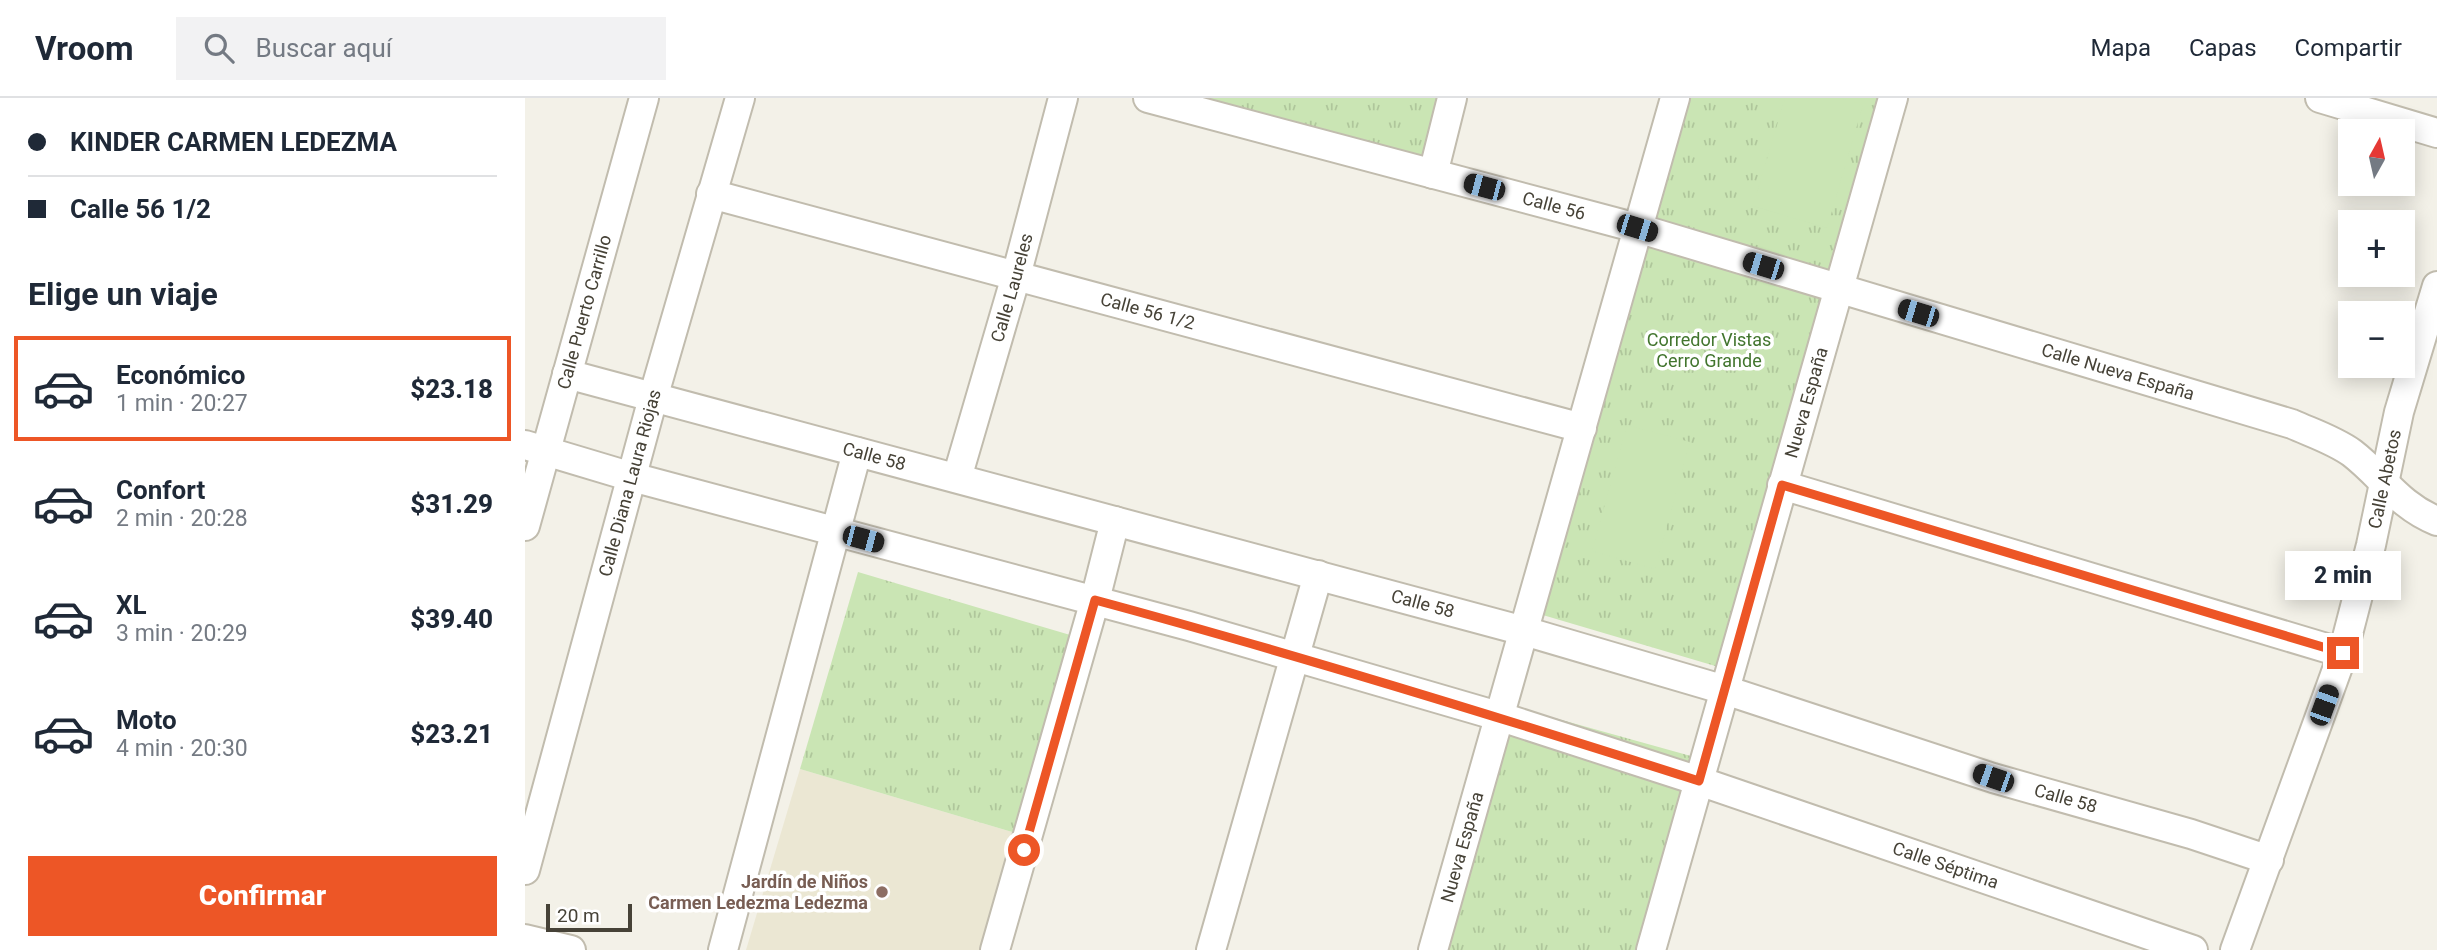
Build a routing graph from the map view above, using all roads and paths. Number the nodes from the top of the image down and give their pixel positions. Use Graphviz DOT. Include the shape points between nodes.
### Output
graph roads {
  1 [pos="644,98"];
  2 [pos="740,98"];
  3 [pos="1063,98"];
  4 [pos="1148,98"];
  5 [pos="1452,98"];
  6 [pos="1675,98"];
  7 [pos="1893,98"];
  8 [pos="2320,98"];
  9 [pos="2437,133"];
  10 [pos="1433,174"];
  11 [pos="711,194"];
  12 [pos="1637,228"];
  13 [pos="1016,276"];
  14 [pos="2437,286"];
  15 [pos="1838,289"];
  16 [pos="567,374"];
  17 [pos="653,398"];
  18 [pos="1582,428"];
  19 [pos="535,448"];
  20 [pos="857,452"];
  21 [pos="632,477"];
  22 [pos="957,478"];
  23 [pos="1782,485"];
  24 [pos="2384,485"];
  25 [pos="2437,521"];
  26 [pos="1115,522"];
  27 [pos="525,526"];
  28 [pos="838,532"];
  29 [pos="1318,575"];
  30 [pos="1095,600"];
  31 [pos="1524,631"];
  32 [pos="2343,653"];
  33 [pos="1297,656"];
  34 [pos="1725,690"];
  35 [pos="1498,716"];
  36 [pos="1699,781"];
  37 [pos="2269,860"];
  38 [pos="525,870"];
  39 [pos="525,939"];
  40 [pos="571,950"];
  41 [pos="723,950"];
  42 [pos="995,950"];
  43 [pos="1212,950"];
  44 [pos="1433,950"];
  45 [pos="1651,950"];
  46 [pos="2193,950"];
  47 [pos="2235,950"];
  1 -- 16 [label="street, Calle Puerto Carrillo"];
  2 -- 11 [label="street, Calle Diana Laura Riojas"];
  3 -- 13 [label="street, Calle Laureles"];
  4 -- 10 [label="street, Calle 56"];
  5 -- 10 [label="street"];
  6 -- 12 [label="street, Nueva España"];
  7 -- 15 [label="street, Nueva España"];
  8 -- 9 [label="street"];
  10 -- 12 [label="street, Calle 56"];
  11 -- 13 [label="street, Calle 56 1/2"];
  11 -- 17 [label="street, Calle Diana Laura Riojas"];
  12 -- 15 [label="street, Calle 56"];
  12 -- 18 [label="street, Nueva España"];
  13 -- 18 [label="street, Calle 56 1/2"];
  13 -- 22 [label="street, Calle Laureles"];
  14 -- 24 [label="street, Calle Abetos" via="2399,412"];
  15 -- 23 [label="street, Nueva España"];
  15 -- 24 [label="street, Calle Nueva España" via="2292,424 2351,453"];
  16 -- 17 [label="street, Calle 58"];
  16 -- 19 [label="street, Calle Puerto Carrillo"];
  17 -- 20 [label="street, Calle 58"];
  17 -- 21 [label="street, Calle Diana Laura Riojas"];
  18 -- 31 [label="street, Nueva España"];
  19 -- 21 [label="street"];
  19 -- 27 [label="street, Calle Puerto Carrillo"];
  20 -- 22 [label="street, Calle 58"];
  20 -- 28 [label="street"];
  21 -- 28 [label="street"];
  21 -- 38 [label="street, Calle Diana Laura Riojas"];
  22 -- 26 [label="street, Calle 58"];
  23 -- 32 [label="street"];
  23 -- 34 [label="street, Nueva España"];
  24 -- 25 [label="street, Calle Nueva España" via="2409,507"];
  24 -- 32 [label="street, Calle Abetos"];
  26 -- 29 [label="street, Calle 58"];
  26 -- 30 [label="street"];
  28 -- 30 [label="street"];
  28 -- 41 [label="street"];
  29 -- 31 [label="street, Calle 58"];
  29 -- 33 [label="street"];
  30 -- 33 [label="street"];
  30 -- 42 [label="street"];
  31 -- 34 [label="street, Calle 58"];
  31 -- 35 [label="street, Nueva España"];
  32 -- 37 [label="street, Calle Abetos"];
  33 -- 35 [label="street"];
  33 -- 43 [label="street"];
  34 -- 36 [label="street, Nueva España"];
  34 -- 37 [label="street, Calle 58" via="1993,778"];
  35 -- 36 [label="street"];
  35 -- 44 [label="street, Nueva España"];
  36 -- 45 [label="street, Nueva España"];
  36 -- 46 [label="street, Calle Séptima"];
  37 -- 47 [label="street, Calle Abetos"];
  39 -- 40 [label="street"];
}
